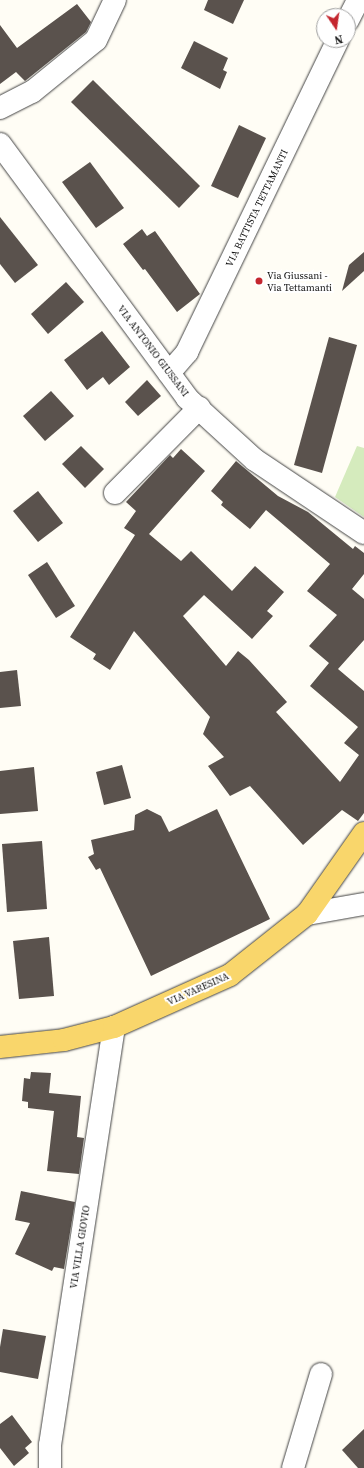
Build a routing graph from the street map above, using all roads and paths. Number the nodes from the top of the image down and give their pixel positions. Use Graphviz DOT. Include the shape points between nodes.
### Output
graph roads {
  1 [pos="116,0"];
  2 [pos="334,48"];
  3 [pos="0,108"];
  4 [pos="0,144"];
  5 [pos="169,373"];
  6 [pos="199,408"];
  7 [pos="115,493"];
  8 [pos="364,533"];
  9 [pos="364,834"];
  10 [pos="364,904"];
  11 [pos="307,914"];
  12 [pos="114,1027"];
  13 [pos="0,1047"];
  14 [pos="321,1374"];
  15 [pos="50,1468"];
  16 [pos="293,1468"];
  1 -- 3 [label="street" via="96,40 32,92"];
  2 -- 5 [label="street, VIA BATTISTA TETTAMANTI" via="187,352"];
  4 -- 5 [label="street, VIA ANTONIO GIUSSANI"];
  5 -- 6 [label="street, VIA ANTONIO GIUSSANI" via="187,398"];
  6 -- 7 [label="street"];
  6 -- 8 [label="street, VIA ANTONIO GIUSSANI" via="255,460"];
  9 -- 11 [label="main road, VIA VARESINA"];
  10 -- 11 [label="street"];
  11 -- 12 [label="main road, VIA VARESINA" via="230,975"];
  12 -- 13 [label="main road, VIA VARESINA" via="64,1040"];
  12 -- 15 [label="street, VIA VILLA GIOVIO" via="50,1445"];
  14 -- 16 [label="street"];
}
